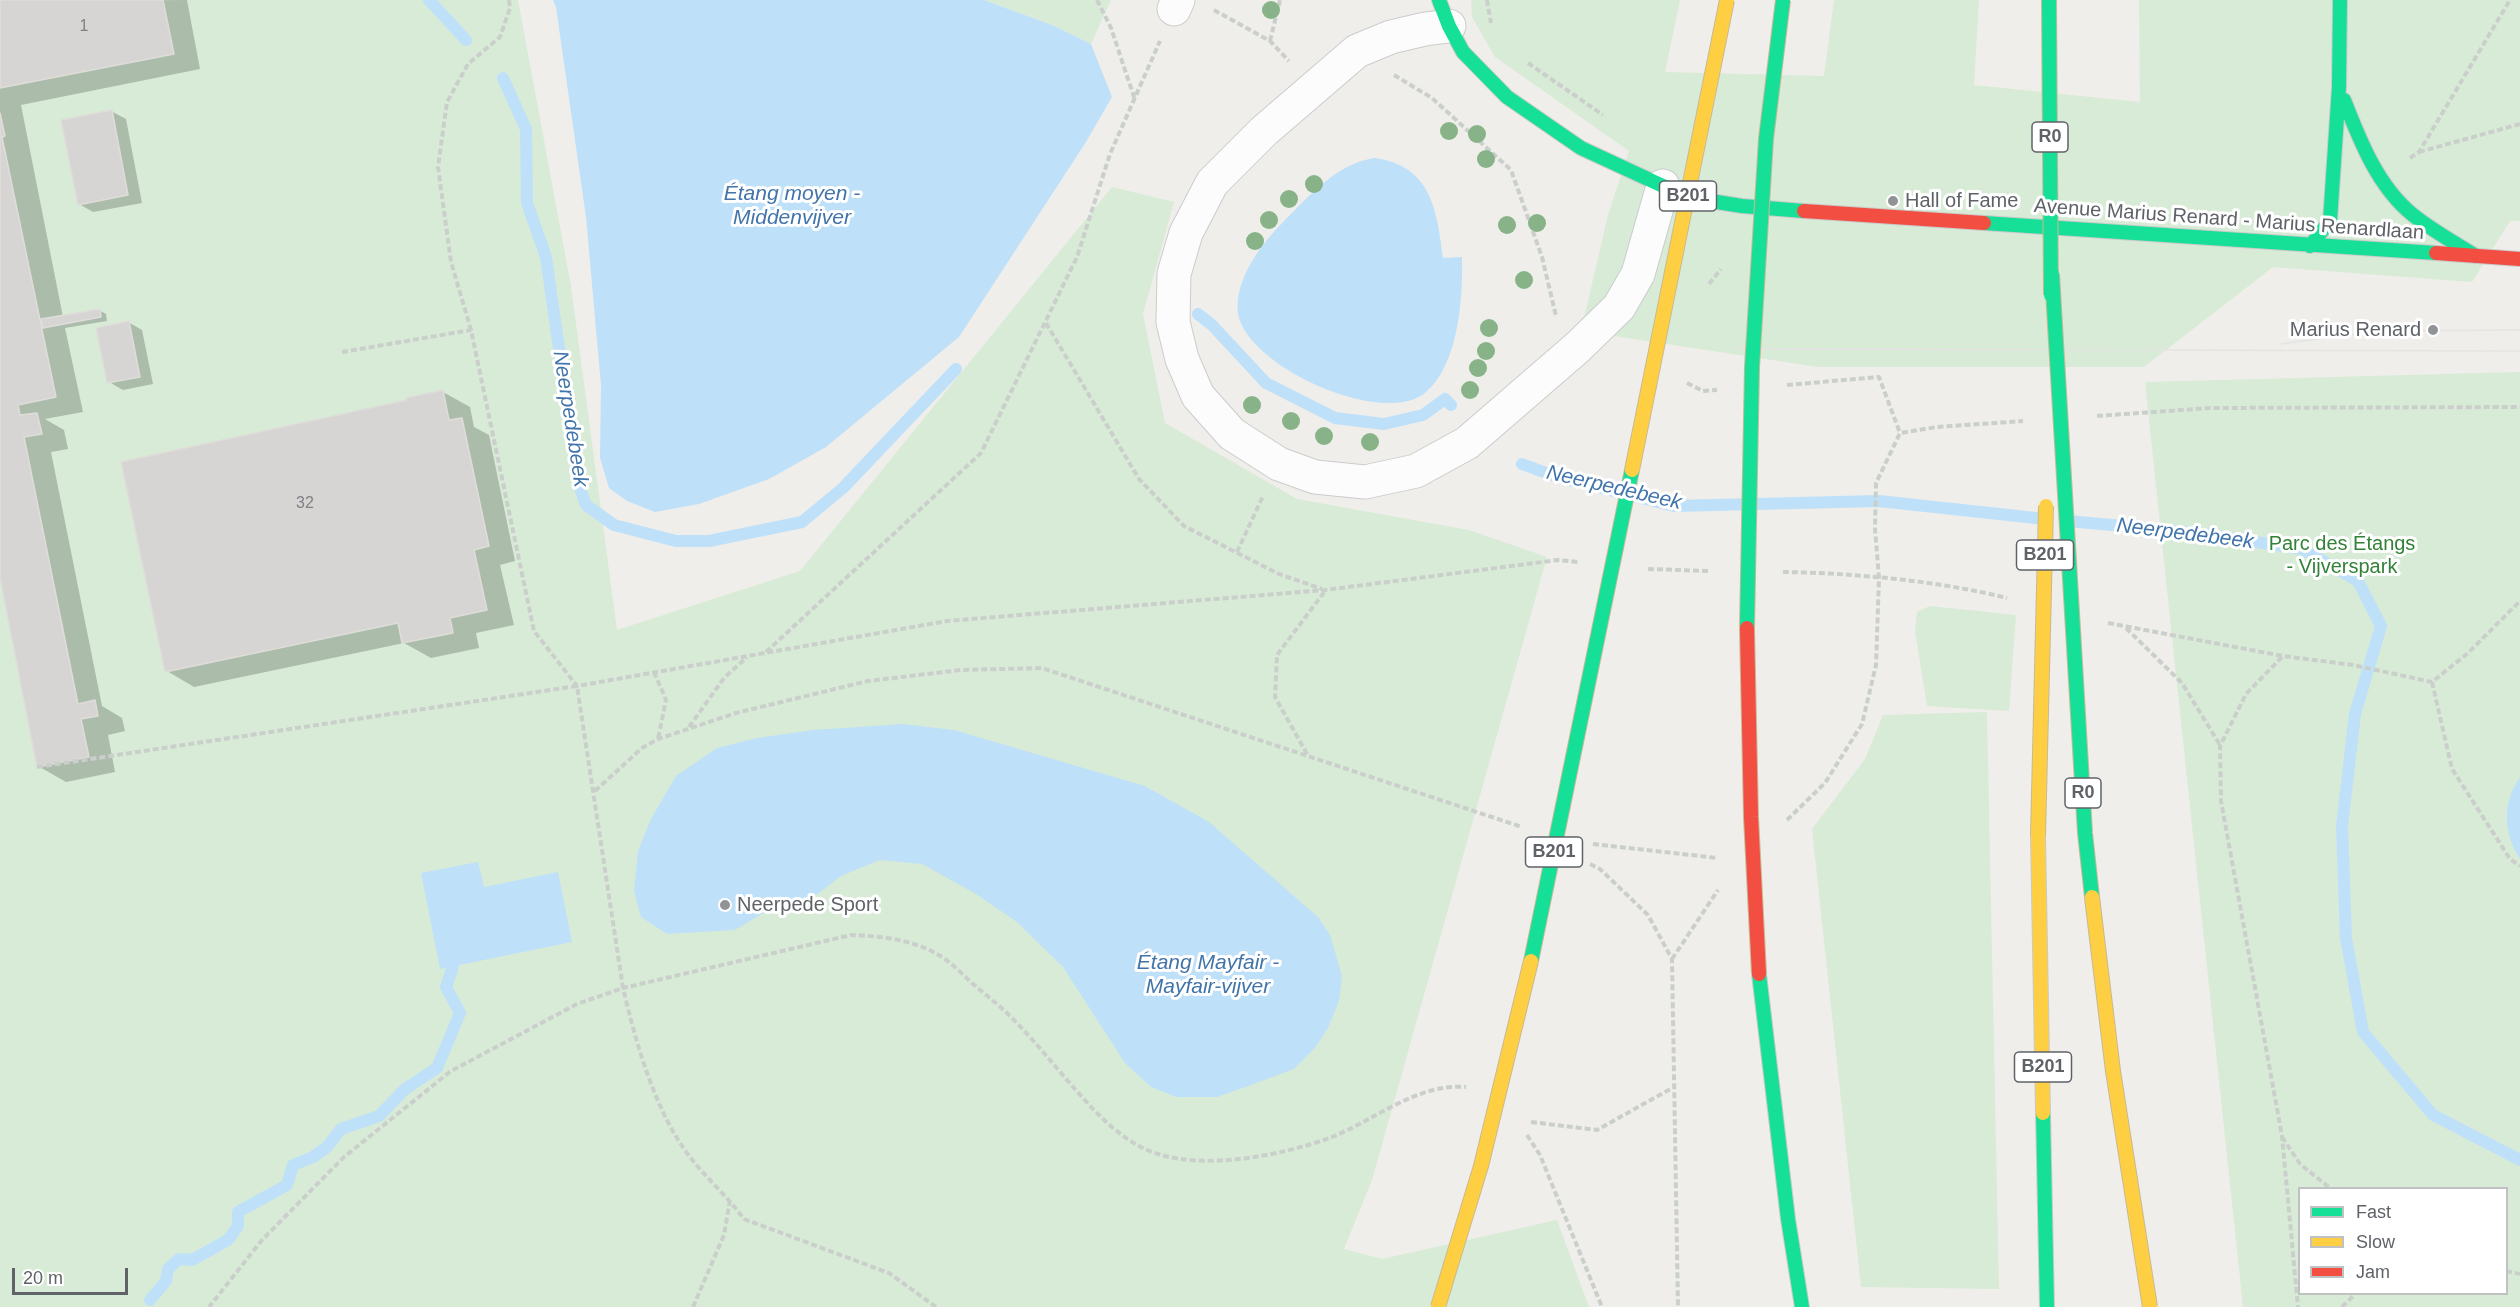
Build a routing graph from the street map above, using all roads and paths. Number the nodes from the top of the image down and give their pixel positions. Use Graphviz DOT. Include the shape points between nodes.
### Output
graph roads {
  1 [pos="509,0"];
  2 [pos="1097,0"];
  3 [pos="1280,0"];
  4 [pos="1487,0"];
  5 [pos="1727,0"];
  6 [pos="1783,0"];
  7 [pos="2049,0"];
  8 [pos="2340,0"];
  9 [pos="2510,0"];
  10 [pos="1185,5"];
  11 [pos="1444,13"];
  12 [pos="1491,25"];
  13 [pos="1270,41"];
  14 [pos="1357,51"];
  15 [pos="1528,62"];
  16 [pos="1315,87"];
  17 [pos="2339,87"];
  18 [pos="1135,101"];
  19 [pos="1612,121"];
  20 [pos="2520,124"];
  21 [pos="2419,152"];
  22 [pos="2382,178"];
  23 [pos="1663,186"];
  24 [pos="2310,246"];
  25 [pos="2476,256"];
  26 [pos="2520,259"];
  27 [pos="2052,274"];
  28 [pos="1046,323"];
  29 [pos="471,330"];
  30 [pos="1578,347"];
  31 [pos="342,352"];
  32 [pos="2520,407"];
  33 [pos="2096,416"];
  34 [pos="2027,420"];
  35 [pos="2048,442"];
  36 [pos="1279,464"];
  37 [pos="2047,489"];
  38 [pos="1237,552"];
  39 [pos="1580,562"];
  40 [pos="1647,569"];
  41 [pos="1717,571"];
  42 [pos="1777,572"];
  43 [pos="1879,579"];
  44 [pos="1325,590"];
  45 [pos="2012,599"];
  46 [pos="2520,601"];
  47 [pos="2103,622"];
  48 [pos="2126,628"];
  49 [pos="766,652"];
  50 [pos="749,655"];
  51 [pos="2283,656"];
  52 [pos="654,672"];
  53 [pos="2432,682"];
  54 [pos="577,686"];
  55 [pos="689,728"];
  56 [pos="658,739"];
  57 [pos="2220,746"];
  58 [pos="1308,754"];
  59 [pos="37,767"];
  60 [pos="595,791"];
  61 [pos="1780,828"];
  62 [pos="1524,830"];
  63 [pos="1587,842"];
  64 [pos="1723,856"];
  65 [pos="1590,864"];
  66 [pos="2520,866"];
  67 [pos="623,988"];
  68 [pos="1674,1087"];
  69 [pos="1472,1088"];
  70 [pos="1529,1122"];
  71 [pos="1523,1129"];
  72 [pos="2282,1136"];
  73 [pos="2329,1187"];
  74 [pos="730,1200"];
  75 [pos="2353,1295"];
  76 [pos="209,1307"];
  77 [pos="693,1307"];
  78 [pos="936,1307"];
  79 [pos="1438,1307"];
  80 [pos="1602,1307"];
  81 [pos="1678,1307"];
  82 [pos="1802,1307"];
  83 [pos="2047,1307"];
  84 [pos="2150,1307"];
  85 [pos="2298,1307"];
  86 [pos="2342,1307"];
  1 -- 29 [label="path" via="500,37 468,64 447,102 438,167 451,262"];
  2 -- 18 [label="path" via="1111,28"];
  3 -- 13 [label="path"];
  4 -- 12 [label="path"];
  5 -- 79 [label="main road, B201, bridge" via="1516,1032 1465,1228"];
  6 -- 82 [label="main road, bridge" via="1765,151 1752,368 1746,598 1759,974"];
  7 -- 27 [label="main road, R0, bridge"];
  8 -- 17 [label="main road"];
  9 -- 21 [label="path"];
  10 -- 13 [label="path"];
  10 -- 18 [label="path"];
  11 -- 14 [label="street" via="1425,29"];
  11 -- 23 [label="main road, Avenue Marius Renard - Marius Renardlaan" via="1463,52 1507,97 1581,148"];
  13 -- 16 [label="path"];
  14 -- 16 [label="street"];
  14 -- 30 [label="path" via="1432,98 1511,170 1542,257 1555,314"];
  15 -- 19 [label="path"];
  16 -- 36 [label="street" via="1212,183 1186,233 1174,274 1173,322 1182,359 1198,396 1232,434"];
  17 -- 22 [label="main road" via="2359,141"];
  17 -- 24 [label="main road" via="2330,221"];
  18 -- 28 [label="path" via="1110,154 1077,257"];
  20 -- 21 [label="path"];
  21 -- 22 [label="path"];
  22 -- 25 [label="main road" via="2406,209"];
  23 -- 24 [label="main road, Avenue Marius Renard - Marius Renardlaan" via="1698,199 1742,207"];
  23 -- 30 [label="street" via="1638,274 1619,307"];
  24 -- 25 [label="main road, Avenue Marius Renard - Marius Renardlaan"];
  25 -- 26 [label="main road, Avenue Marius Renard - Marius Renardlaan"];
  27 -- 35 [label="main road, bridge"];
  27 -- 84 [label="main road, R0, bridge" via="2085,833 2114,1071"];
  28 -- 38 [label="path" via="1139,479 1184,526"];
  28 -- 49 [label="path" via="981,453"];
  29 -- 31 [label="path"];
  29 -- 54 [label="path" via="534,631"];
  30 -- 36 [label="street" via="1467,444 1416,471 1365,482 1315,477"];
  32 -- 33 [label="path" via="2210,408"];
  34 -- 43 [label="path" via="1900,433 1876,483"];
  36 -- 38 [label="path"];
  37 -- 83 [label="main road, B201, bridge" via="2038,836"];
  38 -- 44 [label="path" via="1279,574"];
  39 -- 44 [label="path" via="1558,560"];
  40 -- 41 [label="path"];
  42 -- 43 [label="path"];
  43 -- 45 [label="path"];
  43 -- 61 [label="path" via="1876,665 1862,724 1825,783"];
  44 -- 49 [label="path" via="947,621"];
  44 -- 58 [label="path" via="1277,655 1275,697"];
  46 -- 53 [label="path" via="2467,654"];
  47 -- 48 [label="path"];
  48 -- 51 [label="path"];
  48 -- 57 [label="path" via="2182,683"];
  49 -- 50 [label="path"];
  50 -- 52 [label="path"];
  50 -- 55 [label="path" via="724,678"];
  51 -- 53 [label="path" via="2353,665"];
  51 -- 57 [label="path" via="2246,694"];
  52 -- 54 [label="path"];
  52 -- 56 [label="path" via="666,700"];
  53 -- 66 [label="path" via="2452,769 2510,859"];
  54 -- 59 [label="path"];
  54 -- 60 [label="path"];
  55 -- 56 [label="path"];
  55 -- 58 [label="path" via="868,681 961,670 1042,668"];
  56 -- 60 [label="path" via="642,748"];
  57 -- 72 [label="path" via="2222,801"];
  58 -- 62 [label="path"];
  60 -- 67 [label="path"];
  63 -- 64 [label="path" via="1713,859"];
  65 -- 68 [label="path" via="1648,915 1672,959"];
  67 -- 69 [label="path" via="851,935 880,936 915,945 942,957 1011,1017 1102,1119 1131,1142 1183,1161 1211,1162 1294,1148 1332,1137 1420,1094 1451,1086"];
  67 -- 74 [label="path" via="659,1103 688,1155"];
  67 -- 76 [label="path" via="577,1004 451,1071 344,1157 262,1240"];
  68 -- 70 [label="path" via="1597,1130"];
  68 -- 81 [label="path"];
  71 -- 80 [label="path" via="1540,1155"];
  72 -- 73 [label="path" via="2300,1164"];
  72 -- 85 [label="path"];
  74 -- 77 [label="path" via="724,1235"];
  74 -- 78 [label="path" via="744,1219 889,1273"];
  75 -- 86 [label="path"];
}
